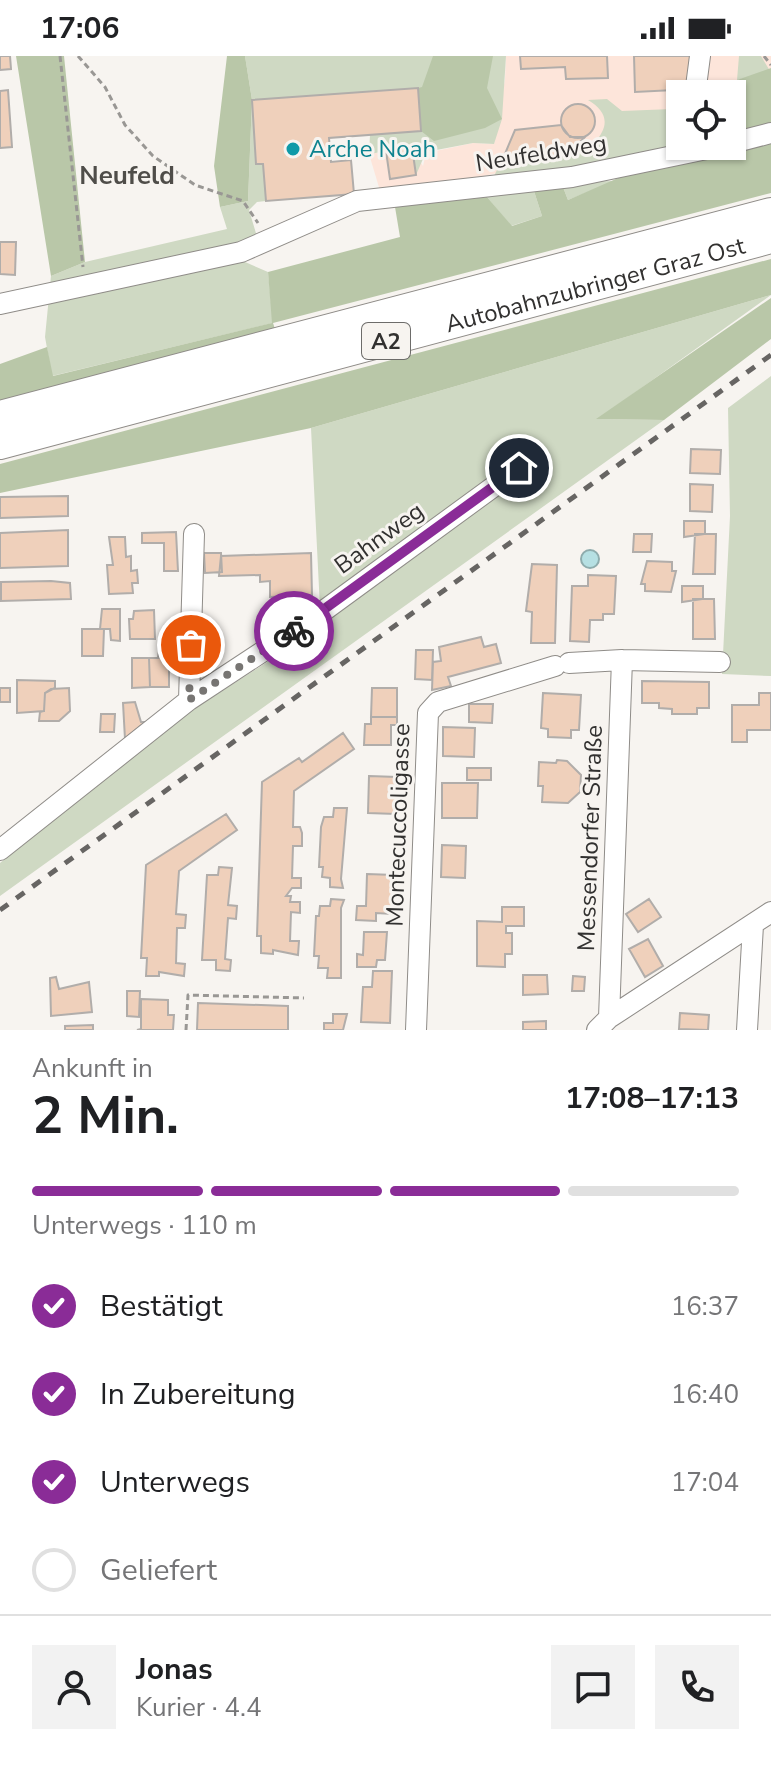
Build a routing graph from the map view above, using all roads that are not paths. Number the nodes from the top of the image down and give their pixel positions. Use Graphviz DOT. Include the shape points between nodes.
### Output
graph roads {
  1 [pos="700,56"];
  2 [pos="697,80"];
  3 [pos="771,133"];
  4 [pos="746,139"];
  5 [pos="666,155"];
  6 [pos="771,213"];
  7 [pos="771,238"];
  8 [pos="0,304"];
  9 [pos="0,416"];
  10 [pos="0,444"];
  11 [pos="519,468"];
  12 [pos="194,534"];
  13 [pos="622,660"];
  14 [pos="720,662"];
  15 [pos="189,700"];
  16 [pos="0,850"];
  17 [pos="771,912"];
  18 [pos="753,925"];
  19 [pos="603,1024"];
  20 [pos="416,1030"];
  21 [pos="747,1030"];
  1 -- 2 [label="street"];
  3 -- 4 [label="street"];
  5 -- 8 [label="street, Neufeldweg" via="572,177 488,182 357,201 241,252"];
  6 -- 9 [label="highway, Autobahnzubringer Graz Ost / A2"];
  7 -- 10 [label="highway, Autobahnzubringer Graz Ost / A2"];
  11 -- 15 [label="street, Bahnweg" via="318,615"];
  12 -- 15 [label="street"];
  13 -- 14 [label="street, Montecuccoligasse"];
  13 -- 19 [label="street, Messendorfer Straße"];
  13 -- 20 [label="street, Montecuccoligasse" via="562,665 438,702 428,713"];
  15 -- 16 [label="street, Bahnweg"];
  17 -- 18 [label="street, Messendorfer Straße"];
  18 -- 19 [label="street, Messendorfer Straße"];
  18 -- 21 [label="street"];
}
